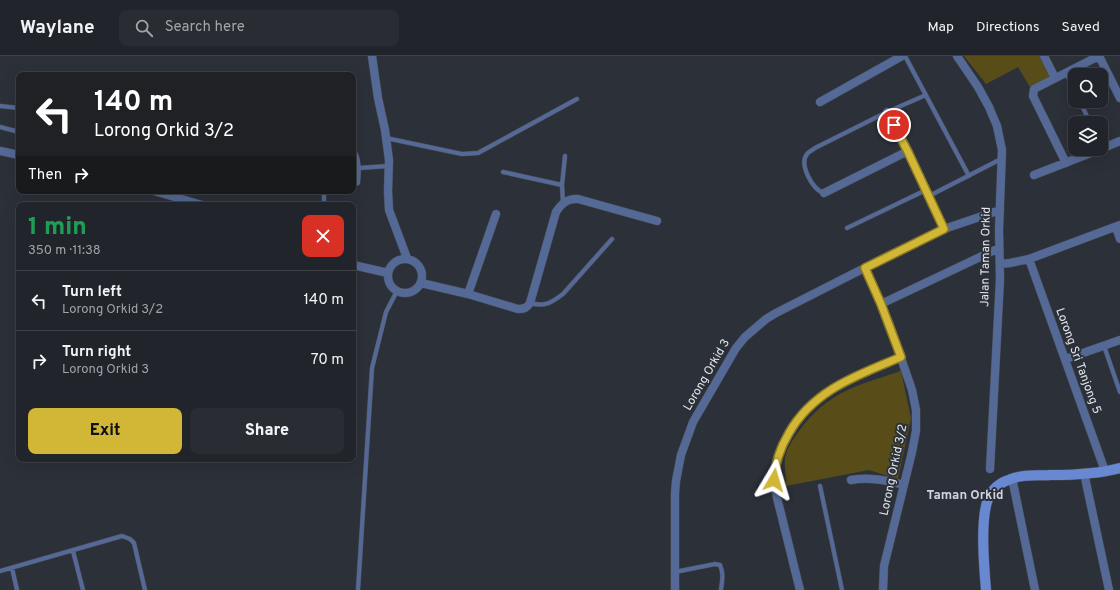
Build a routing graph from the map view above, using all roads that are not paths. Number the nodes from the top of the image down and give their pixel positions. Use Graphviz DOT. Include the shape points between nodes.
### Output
graph roads {
  1 [pos="372,56"];
  2 [pos="903,56"];
  3 [pos="957,56"];
  4 [pos="1044,56"];
  5 [pos="1099,56"];
  6 [pos="1066,73"];
  7 [pos="1068,77"];
  8 [pos="1055,78"];
  9 [pos="926,95"];
  10 [pos="1120,98"];
  11 [pos="577,99"];
  12 [pos="820,102"];
  13 [pos="0,106"];
  14 [pos="16,108"];
  15 [pos="887,112"];
  16 [pos="0,127"];
  17 [pos="16,131"];
  18 [pos="386,138"];
  19 [pos="1120,141"];
  20 [pos="1108,145"];
  21 [pos="0,151"];
  22 [pos="908,152"];
  23 [pos="16,154"];
  24 [pos="356,156"];
  25 [pos="565,156"];
  26 [pos="1082,156"];
  27 [pos="1002,159"];
  28 [pos="1066,163"];
  29 [pos="388,166"];
  30 [pos="359,168"];
  31 [pos="503,172"];
  32 [pos="1034,175"];
  33 [pos="969,176"];
  34 [pos="356,184"];
  35 [pos="562,185"];
  36 [pos="824,193"];
  37 [pos="927,193"];
  38 [pos="164,194"];
  39 [pos="192,202"];
  40 [pos="563,203"];
  41 [pos="1000,210"];
  42 [pos="496,214"];
  43 [pos="657,221"];
  44 [pos="1118,226"];
  45 [pos="847,228"];
  46 [pos="944,229"];
  47 [pos="612,239"];
  48 [pos="1120,239"];
  49 [pos="999,248"];
  50 [pos="407,258"];
  51 [pos="1029,259"];
  52 [pos="1000,264"];
  53 [pos="356,266"];
  54 [pos="865,268"];
  55 [pos="388,273"];
  56 [pos="421,283"];
  57 [pos="397,291"];
  58 [pos="468,294"];
  59 [pos="530,303"];
  60 [pos="881,304"];
  61 [pos="1120,340"];
  62 [pos="1104,345"];
  63 [pos="901,357"];
  64 [pos="1066,359"];
  65 [pos="1120,392"];
  66 [pos="1120,468"];
  67 [pos="990,469"];
  68 [pos="1105,471"];
  69 [pos="1084,473"];
  70 [pos="1012,478"];
  71 [pos="851,480"];
  72 [pos="904,485"];
  73 [pos="820,486"];
  74 [pos="73,551"];
  75 [pos="12,568"];
  76 [pos="0,571"];
  77 [pos="675,572"];
  78 [pos="17,590"];
  79 [pos="83,590"];
  80 [pos="145,590"];
  81 [pos="358,590"];
  82 [pos="676,590"];
  83 [pos="721,590"];
  84 [pos="800,590"];
  85 [pos="842,590"];
  86 [pos="883,590"];
  87 [pos="986,590"];
  88 [pos="1035,590"];
  89 [pos="1109,590"];
  1 -- 18 [label="street"];
  2 -- 9 [label="lane"];
  2 -- 12 [label="street"];
  3 -- 27 [label="street, Jalan Taman Orkid" via="978,87 993,116 1001,143"];
  4 -- 8 [label="street"];
  5 -- 6 [label="street"];
  5 -- 10 [label="street"];
  6 -- 7 [label="lane"];
  6 -- 8 [label="street"];
  8 -- 28 [label="street" via="1034,89 1033,96"];
  9 -- 15 [label="lane"];
  9 -- 33 [label="lane"];
  11 -- 18 [label="lane" via="478,153 462,154"];
  13 -- 14 [label="lane"];
  15 -- 22 [label="street"];
  15 -- 36 [label="lane" via="807,154 804,161 810,179 816,189"];
  16 -- 17 [label="lane"];
  18 -- 29 [label="street"];
  19 -- 20 [label="street"];
  21 -- 23 [label="street"];
  22 -- 36 [label="street"];
  22 -- 37 [label="street"];
  24 -- 30 [label="lane"];
  25 -- 35 [label="lane"];
  26 -- 28 [label="street"];
  27 -- 33 [label="lane"];
  27 -- 41 [label="street, Jalan Taman Orkid"];
  28 -- 32 [label="street"];
  29 -- 30 [label="lane"];
  29 -- 50 [label="street" via="389,210"];
  30 -- 34 [label="lane"];
  31 -- 35 [label="lane"];
  33 -- 37 [label="lane"];
  35 -- 40 [label="lane"];
  37 -- 45 [label="lane"];
  37 -- 46 [label="street"];
  38 -- 39 [label="street"];
  40 -- 43 [label="street" via="578,199"];
  40 -- 59 [label="street" via="556,212"];
  41 -- 46 [label="street, Lorong Orkid 3"];
  41 -- 49 [label="street, Jalan Taman Orkid"];
  42 -- 58 [label="street"];
  44 -- 48 [label="street"];
  44 -- 51 [label="street"];
  46 -- 54 [label="street, Lorong Orkid 3"];
  47 -- 59 [label="lane" via="563,294 554,301 540,305"];
  49 -- 52 [label="street, Jalan Taman Orkid"];
  49 -- 60 [label="street"];
  50 -- 55 [label="street" via="394,262"];
  50 -- 56 [label="street" via="420,267"];
  51 -- 52 [label="street"];
  51 -- 64 [label="street, Lorong Sri Tanjong 5"];
  52 -- 67 [label="street, Jalan Taman Orkid"];
  53 -- 55 [label="street"];
  54 -- 60 [label="street, Lorong Orkid 3/2"];
  54 -- 77 [label="street, Lorong Orkid 3" via="766,319 736,348 693,422 681,455 675,493"];
  55 -- 57 [label="street" via="390,283"];
  56 -- 57 [label="street" via="418,288 408,293"];
  56 -- 58 [label="street"];
  57 -- 81 [label="lane" via="386,312 372,368"];
  58 -- 59 [label="street" via="518,309 527,307"];
  60 -- 63 [label="street, Lorong Orkid 3/2"];
  61 -- 62 [label="street"];
  62 -- 64 [label="street"];
  62 -- 65 [label="lane"];
  63 -- 72 [label="street, Lorong Orkid 3/2" via="912,390 916,415 914,441"];
  63 -- 84 [label="street" via="826,392 794,423 781,446 774,480"];
  64 -- 68 [label="street, Lorong Sri Tanjong 5"];
  66 -- 68 [label="main road"];
  68 -- 69 [label="main road"];
  69 -- 70 [label="main road"];
  69 -- 89 [label="street"];
  70 -- 87 [label="main road" via="992,491 988,500 984,536"];
  70 -- 88 [label="street"];
  71 -- 72 [label="street" via="876,478"];
  72 -- 86 [label="street, Lorong Orkid 3/2" via="884,566"];
  73 -- 85 [label="lane"];
  74 -- 75 [label="lane"];
  74 -- 79 [label="lane"];
  74 -- 80 [label="lane" via="122,536 130,538 134,543"];
  75 -- 76 [label="lane"];
  75 -- 78 [label="lane"];
  77 -- 82 [label="street, Lorong Orkid 3"];
  77 -- 83 [label="lane" via="715,564 720,566 722,571"];
}
